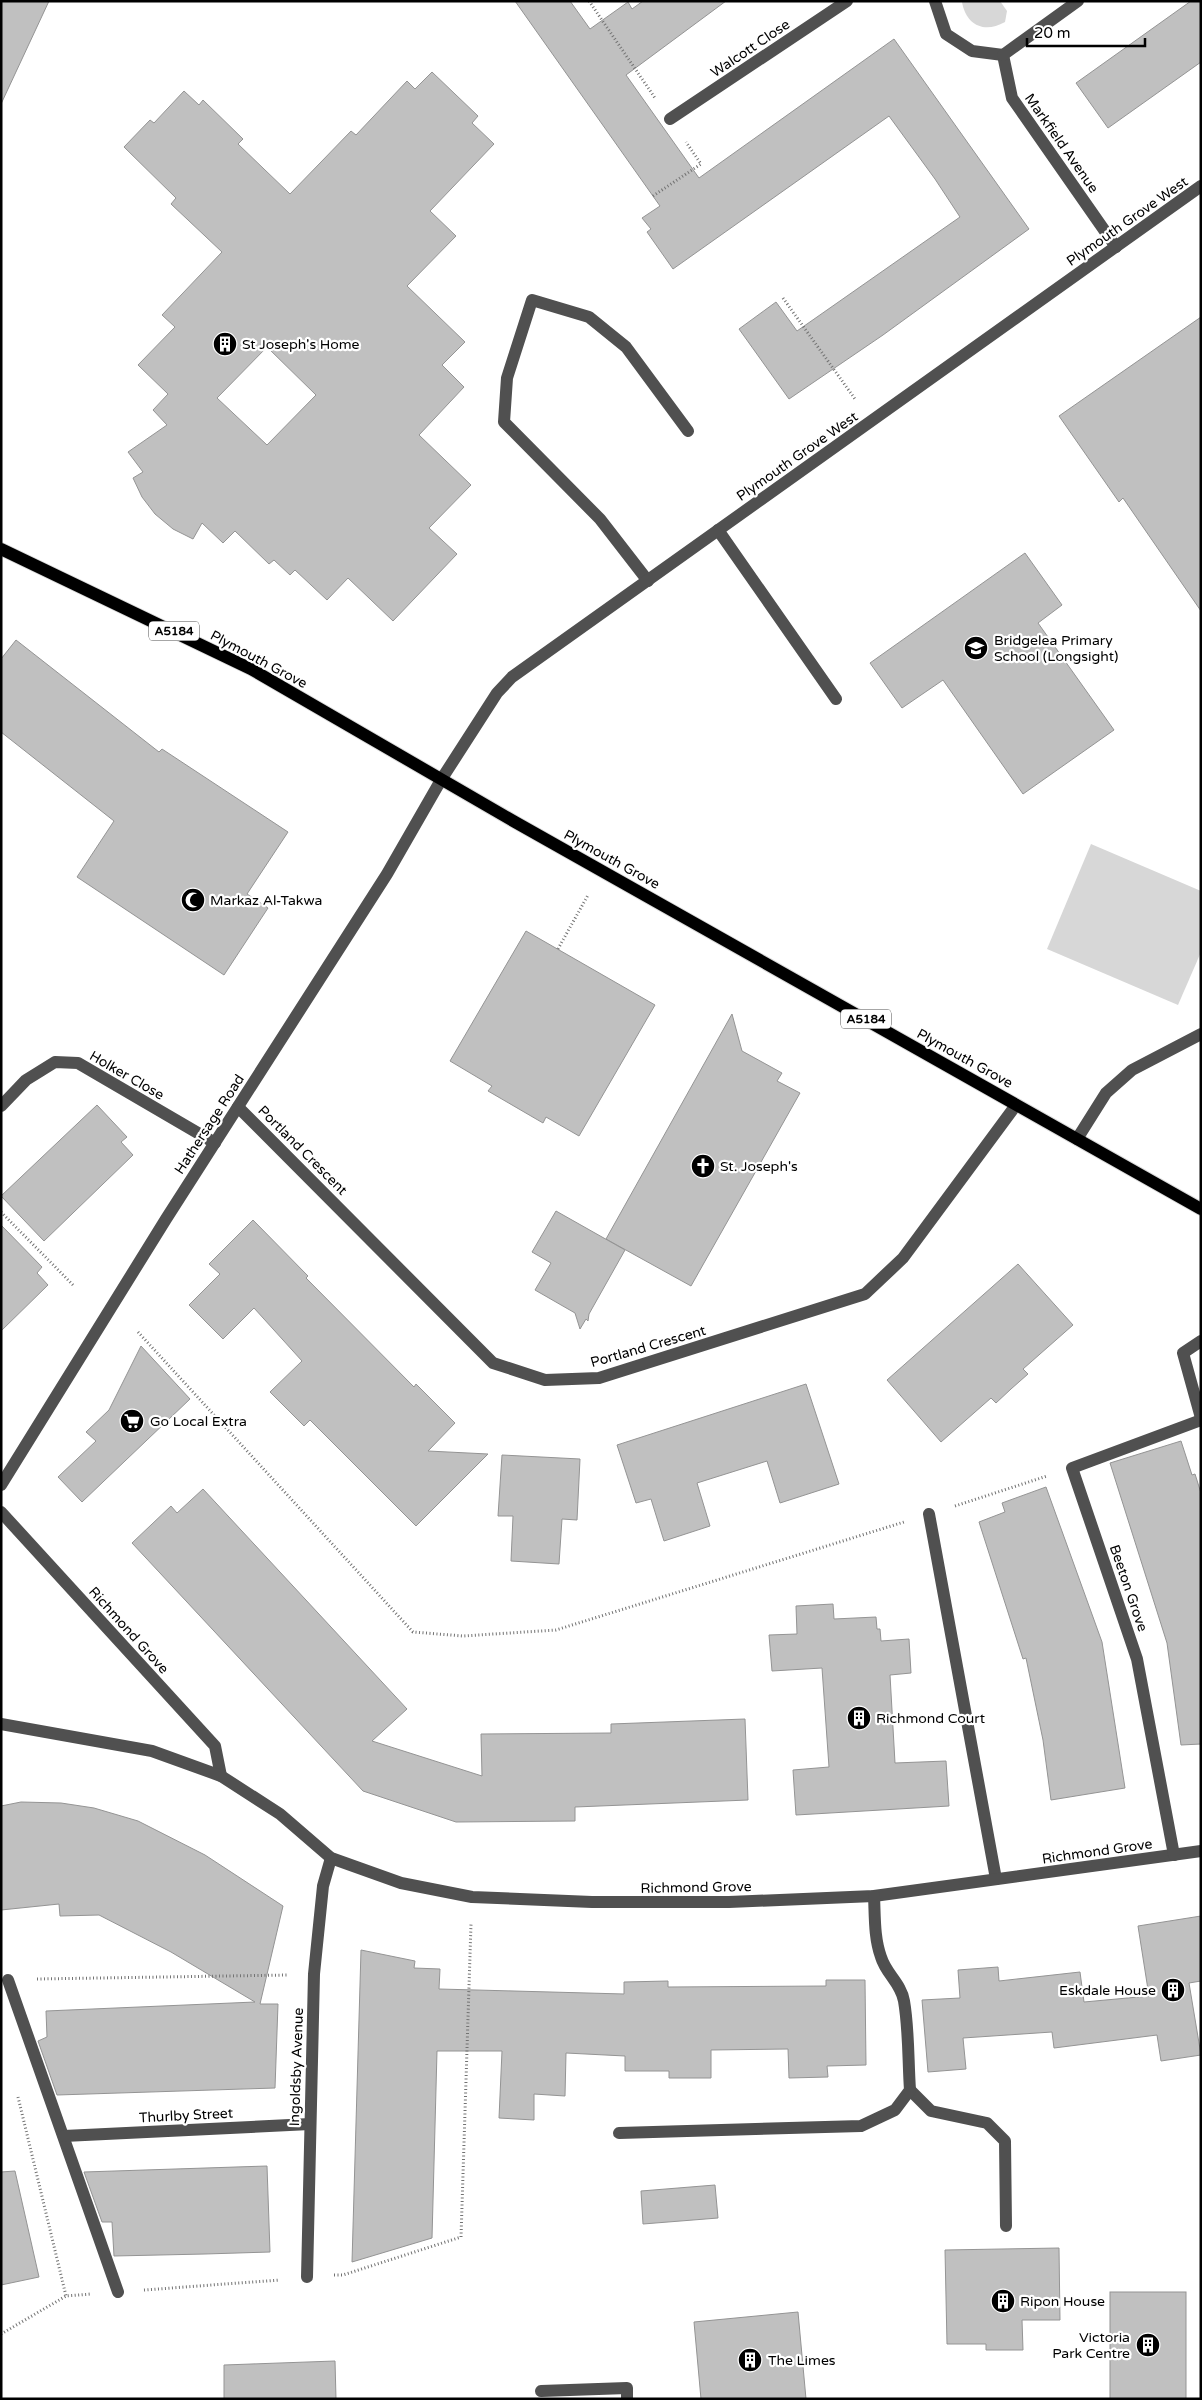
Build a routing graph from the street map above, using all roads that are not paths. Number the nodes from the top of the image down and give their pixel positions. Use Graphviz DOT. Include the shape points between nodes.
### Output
graph roads {
  1 [pos="847,1"];
  2 [pos="935,1"];
  3 [pos="1078,1"];
  4 [pos="1003,54"];
  5 [pos="670,119"];
  6 [pos="1201,186"];
  7 [pos="1116,247"];
  8 [pos="688,432"];
  9 [pos="718,530"];
  10 [pos="1,549"];
  11 [pos="648,580"];
  12 [pos="836,699"];
  13 [pos="441,780"];
  14 [pos="1201,1034"];
  15 [pos="1016,1105"];
  16 [pos="1,1106"];
  17 [pos="238,1106"];
  18 [pos="1077,1139"];
  19 [pos="215,1143"];
  20 [pos="1201,1209"];
  21 [pos="1201,1341"];
  22 [pos="1201,1419"];
  23 [pos="1,1486"];
  24 [pos="1,1512"];
  25 [pos="929,1514"];
  26 [pos="1,1724"];
  27 [pos="221,1776"];
  28 [pos="1201,1851"];
  29 [pos="1174,1855"];
  30 [pos="331,1858"];
  31 [pos="996,1880"];
  32 [pos="874,1896"];
  33 [pos="8,1980"];
  34 [pos="910,2090"];
  35 [pos="310,2124"];
  36 [pos="619,2133"];
  37 [pos="64,2136"];
  38 [pos="1006,2226"];
  39 [pos="307,2277"];
  40 [pos="118,2292"];
  41 [pos="541,2391"];
  42 [pos="627,2399"];
  1 -- 5 [label="street, Walcott Close"];
  2 -- 4 [label="street" via="946,34 972,51"];
  3 -- 4 [label="street"];
  4 -- 7 [label="street, Markfield Avenue" via="1012,98"];
  6 -- 7 [label="street, Plymouth Grove West"];
  7 -- 9 [label="street, Plymouth Grove West"];
  8 -- 11 [label="street" via="626,347 589,316 532,300 507,378 504,422 600,520"];
  9 -- 11 [label="street, Plymouth Grove West"];
  9 -- 12 [label="street"];
  10 -- 13 [label="main road, Plymouth Grove / A5184" via="250,669"];
  11 -- 13 [label="street, Plymouth Grove West" via="512,677 497,693"];
  13 -- 15 [label="main road, Plymouth Grove / A5184"];
  13 -- 17 [label="street, Hathersage Road" via="386,874"];
  14 -- 18 [label="street" via="1132,1070 1106,1093"];
  15 -- 17 [label="street, Portland Crescent" via="903,1258 865,1294 599,1378 545,1380 493,1363"];
  15 -- 18 [label="main road, Plymouth Grove / A5184"];
  16 -- 19 [label="street, Holker Close" via="26,1080 55,1062 78,1063"];
  17 -- 19 [label="street, Hathersage Road"];
  18 -- 20 [label="main road, Plymouth Grove / A5184"];
  19 -- 23 [label="street, Hathersage Road"];
  21 -- 22 [label="street" via="1183,1353"];
  22 -- 29 [label="street, Beeton Grove" via="1072,1468 1137,1660"];
  24 -- 27 [label="street, Richmond Grove" via="214,1746"];
  25 -- 31 [label="street"];
  26 -- 27 [label="street, Richmond Grove" via="152,1751"];
  27 -- 30 [label="street, Richmond Grove" via="280,1814"];
  28 -- 29 [label="street, Richmond Grove"];
  29 -- 31 [label="street, Richmond Grove"];
  30 -- 32 [label="street, Richmond Grove" via="401,1883 472,1897 592,1902 730,1902"];
  30 -- 35 [label="street, Ingoldsby Avenue" via="323,1886 314,1974"];
  31 -- 32 [label="street, Richmond Grove"];
  32 -- 34 [label="street" via="880,1957 887,1972 899,1984 904,2000"];
  33 -- 37 [label="street"];
  34 -- 36 [label="street" via="895,2110 861,2126"];
  34 -- 38 [label="street" via="931,2111 987,2123 1005,2142"];
  35 -- 37 [label="street, Thurlby Street"];
  35 -- 39 [label="street, Ingoldsby Avenue"];
  37 -- 40 [label="street"];
  41 -- 42 [label="street" via="627,2388"];
}
